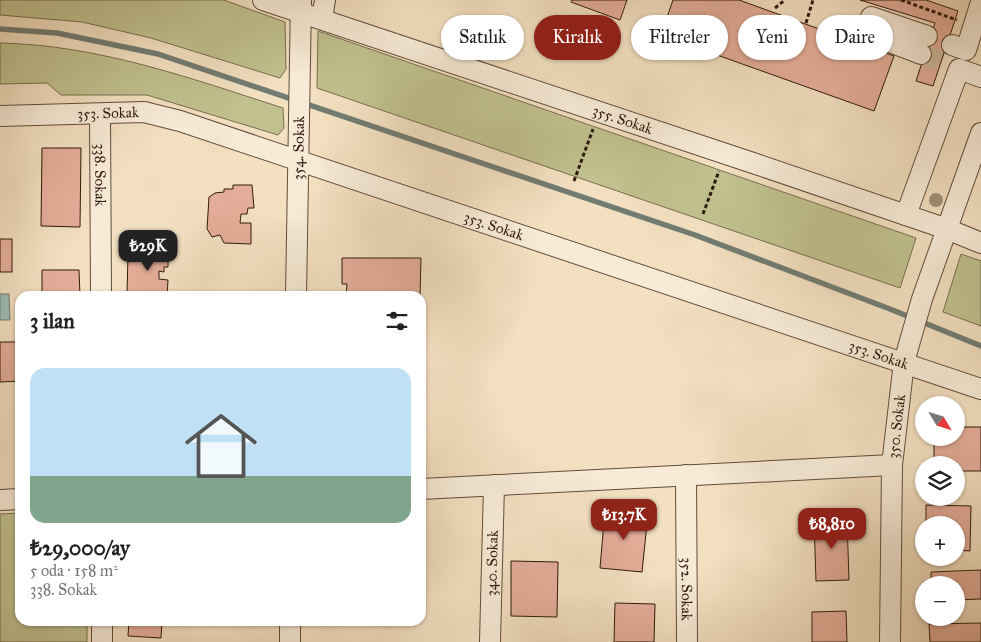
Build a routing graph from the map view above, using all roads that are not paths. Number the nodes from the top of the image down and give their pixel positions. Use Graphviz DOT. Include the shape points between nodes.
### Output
graph roads {
  1 [pos="263,0"];
  2 [pos="981,2"];
  3 [pos="301,6"];
  4 [pos="324,10"];
  5 [pos="893,34"];
  6 [pos="924,45"];
  7 [pos="960,56"];
  8 [pos="981,77"];
  9 [pos="100,114"];
  10 [pos="0,116"];
  11 [pos="981,133"];
  12 [pos="299,160"];
  13 [pos="906,215"];
  14 [pos="947,229"];
  15 [pos="981,243"];
  16 [pos="101,291"];
  17 [pos="296,291"];
  18 [pos="904,362"];
  19 [pos="981,389"];
  20 [pos="892,465"];
  21 [pos="686,475"];
  22 [pos="494,485"];
  23 [pos="426,489"];
  24 [pos="0,500"];
  25 [pos="15,500"];
  26 [pos="102,626"];
  27 [pos="290,626"];
  28 [pos="102,642"];
  29 [pos="290,642"];
  30 [pos="490,642"];
  31 [pos="686,642"];
  32 [pos="890,642"];
  1 -- 3 [label="street, 355. Sokak"];
  2 -- 7 [label="street"];
  3 -- 4 [label="street, 355. Sokak"];
  3 -- 12 [label="street, 354. Sokak"];
  4 -- 13 [label="street, 355. Sokak" via="599,112"];
  5 -- 6 [label="street"];
  7 -- 8 [label="street"];
  7 -- 13 [label="street"];
  9 -- 10 [label="street, 353. Sokak"];
  9 -- 12 [label="street, 353. Sokak" via="144,112 171,118"];
  9 -- 16 [label="street, 338. Sokak"];
  11 -- 14 [label="street, 350. Sokak"];
  12 -- 17 [label="street, 354. Sokak"];
  12 -- 18 [label="street, 353. Sokak"];
  13 -- 14 [label="street, 355. Sokak"];
  14 -- 15 [label="street, 355. Sokak"];
  14 -- 18 [label="street, 350. Sokak"];
  18 -- 19 [label="street, 353. Sokak"];
  18 -- 20 [label="street, 350. Sokak"];
  20 -- 21 [label="street"];
  20 -- 32 [label="street, 350. Sokak"];
  21 -- 22 [label="street"];
  21 -- 31 [label="street, 352. Sokak"];
  22 -- 23 [label="street"];
  22 -- 30 [label="street, 340. Sokak"];
  24 -- 25 [label="street"];
  26 -- 28 [label="street"];
  27 -- 29 [label="street"];
}
